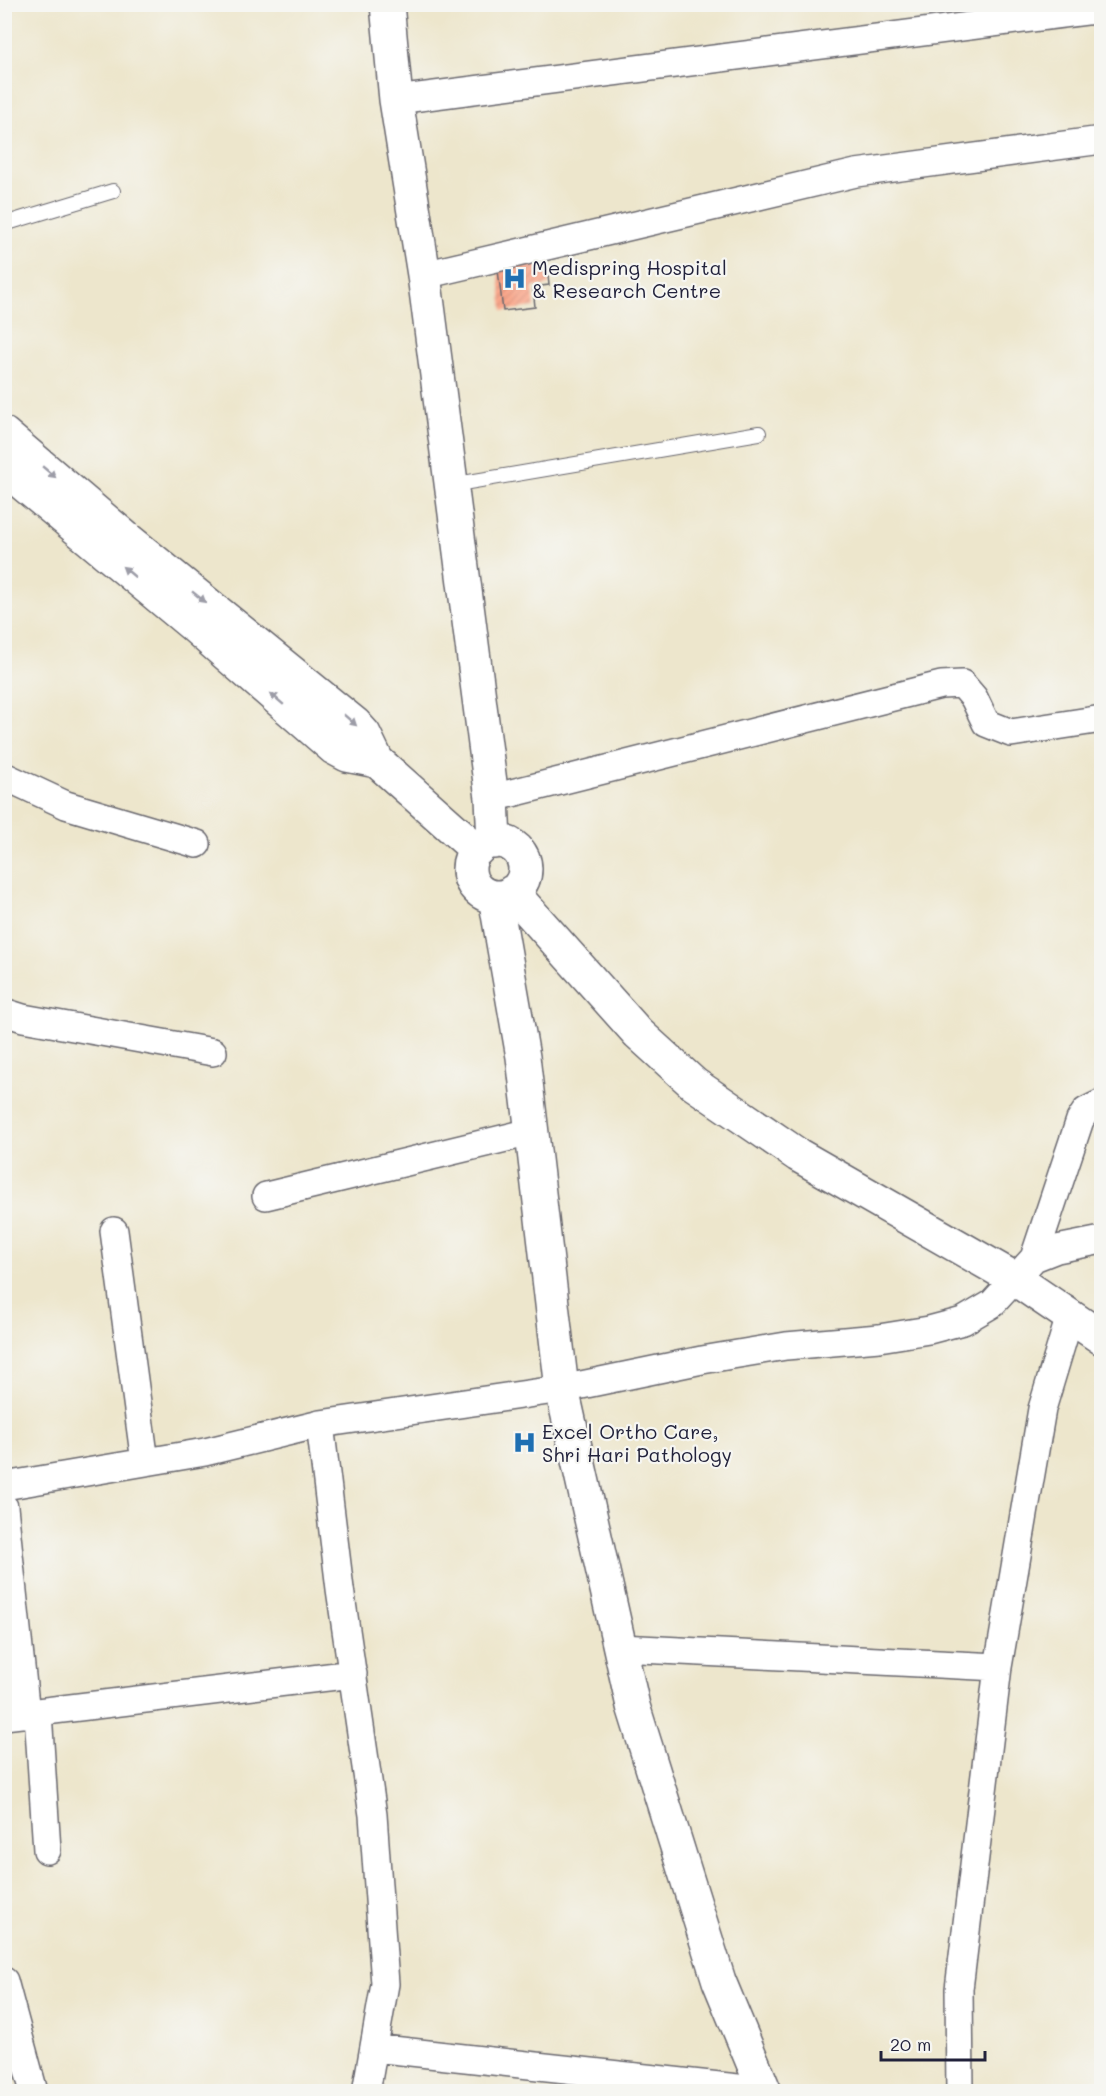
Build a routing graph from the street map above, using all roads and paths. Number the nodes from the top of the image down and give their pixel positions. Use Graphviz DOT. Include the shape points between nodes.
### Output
graph roads {
  1 [pos="387,4"];
  2 [pos="1101,9"];
  3 [pos="396,100"];
  4 [pos="1101,140"];
  5 [pos="113,190"];
  6 [pos="4,224"];
  7 [pos="424,275"];
  8 [pos="759,433"];
  9 [pos="4,434"];
  10 [pos="4,468"];
  11 [pos="451,485"];
  12 [pos="1101,718"];
  13 [pos="378,761"];
  14 [pos="4,776"];
  15 [pos="492,798"];
  16 [pos="197,844"];
  17 [pos="486,846"];
  18 [pos="504,895"];
  19 [pos="4,1012"];
  20 [pos="213,1052"];
  21 [pos="1101,1103"];
  22 [pos="531,1132"];
  23 [pos="266,1197"];
  24 [pos="114,1231"];
  25 [pos="1101,1240"];
  26 [pos="1025,1269"];
  27 [pos="1070,1316"];
  28 [pos="1101,1338"];
  29 [pos="562,1389"];
  30 [pos="320,1424"];
  31 [pos="145,1462"];
  32 [pos="5,1487"];
  33 [pos="620,1648"];
  34 [pos="998,1667"];
  35 [pos="353,1674"];
  36 [pos="23,1714"];
  37 [pos="47,1850"];
  38 [pos="4,1980"];
  39 [pos="374,2048"];
  40 [pos="34,2091"];
  41 [pos="366,2091"];
  42 [pos="765,2091"];
  43 [pos="960,2091"];
  1 -- 3 [label="street"];
  2 -- 3 [label="street"];
  3 -- 7 [label="street"];
  4 -- 7 [label="street" via="856,173"];
  5 -- 6 [label="lane"];
  7 -- 11 [label="street"];
  8 -- 11 [label="lane"];
  9 -- 13 [label="street, one-way" via="355,724"];
  13 -- 10 [label="street, one-way" via="347,755 334,748"];
  11 -- 15 [label="street"];
  12 -- 15 [label="street" via="1011,733 986,723 975,698 962,684 940,685"];
  13 -- 17 [label="street"];
  14 -- 16 [label="street" via="66,805"];
  15 -- 17 [label="street"];
  17 -- 18 [label="street" via="471,857 473,884 478,891"];
  17 -- 18 [label="street" via="503,842 519,852 523,861 523,878"];
  18 -- 22 [label="street"];
  18 -- 26 [label="street" via="638,1033 694,1084 798,1155"];
  19 -- 20 [label="street"];
  21 -- 26 [label="street" via="1086,1111 1080,1120"];
  22 -- 23 [label="street"];
  22 -- 29 [label="street"];
  24 -- 31 [label="street"];
  25 -- 26 [label="street" via="1057,1249"];
  26 -- 27 [label="street"];
  26 -- 29 [label="street" via="992,1304 963,1320 929,1330 786,1346"];
  27 -- 28 [label="street"];
  27 -- 34 [label="street" via="1042,1409"];
  29 -- 30 [label="street"];
  29 -- 33 [label="street"];
  30 -- 31 [label="street"];
  30 -- 35 [label="street"];
  31 -- 32 [label="street"];
  32 -- 36 [label="street"];
  33 -- 34 [label="street"];
  33 -- 42 [label="street" via="633,1706 719,1981"];
  34 -- 43 [label="street" via="959,1989"];
  35 -- 36 [label="street"];
  35 -- 39 [label="street" via="373,1815 385,1984"];
  36 -- 37 [label="street"];
  38 -- 40 [label="street"];
  39 -- 41 [label="street"];
  39 -- 42 [label="street"];
}
